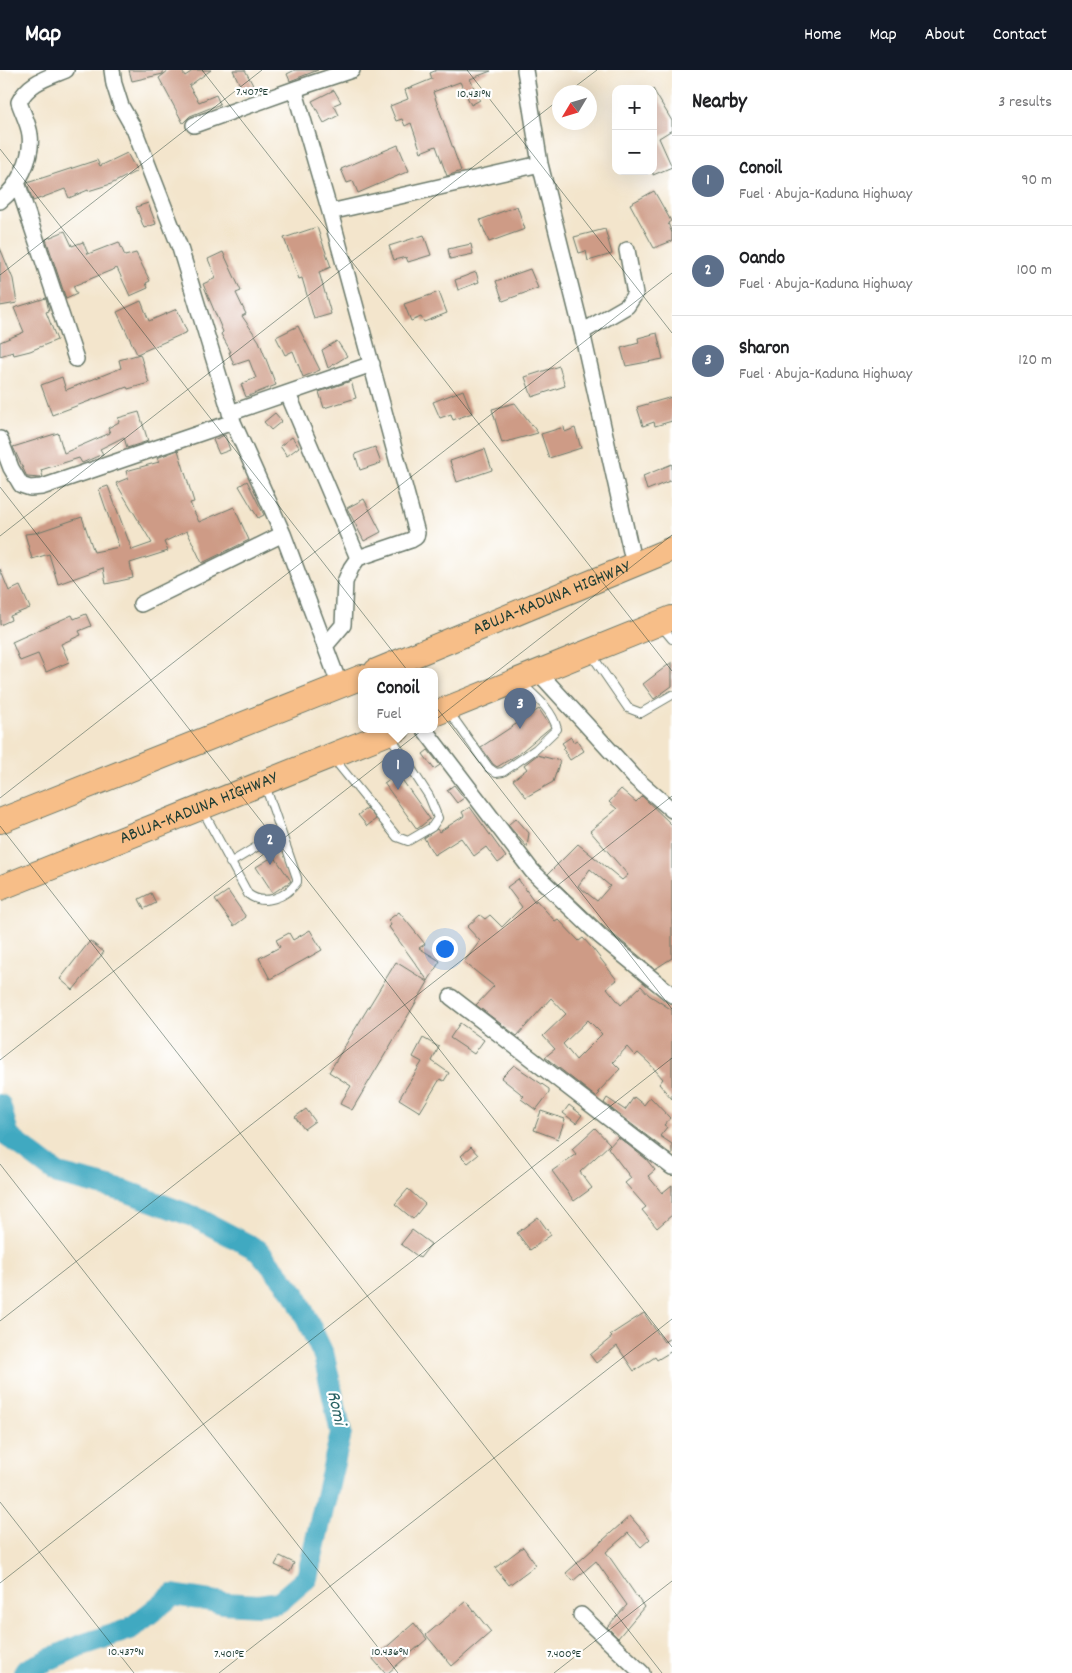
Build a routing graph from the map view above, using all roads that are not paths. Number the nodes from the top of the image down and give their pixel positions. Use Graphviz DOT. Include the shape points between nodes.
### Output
graph roads {
  1 [pos="66,70"];
  2 [pos="112,70"];
  3 [pos="352,70"];
  4 [pos="525,70"];
  5 [pos="298,88"];
  6 [pos="194,125"];
  7 [pos="540,164"];
  8 [pos="17,182"];
  9 [pos="0,201"];
  10 [pos="330,212"];
  11 [pos="627,250"];
  12 [pos="582,332"];
  13 [pos="76,359"];
  14 [pos="372,364"];
  15 [pos="288,394"];
  16 [pos="232,418"];
  17 [pos="0,440"];
  18 [pos="284,534"];
  19 [pos="672,550"];
  20 [pos="358,558"];
  21 [pos="634,565"];
  22 [pos="140,604"];
  23 [pos="668,627"];
  24 [pos="326,644"];
  25 [pos="590,652"];
  26 [pos="383,668"];
  27 [pos="529,677"];
  28 [pos="351,682"];
  29 [pos="672,694"];
  30 [pos="441,712"];
  31 [pos="388,733"];
  32 [pos="394,733"];
  33 [pos="427,733"];
  34 [pos="331,756"];
  35 [pos="264,782"];
  36 [pos="201,808"];
  37 [pos="672,810"];
  38 [pos="0,821"];
  39 [pos="281,832"];
  40 [pos="230,863"];
  41 [pos="0,888"];
  42 [pos="672,995"];
  43 [pos="451,997"];
  44 [pos="672,1168"];
  45 [pos="581,1615"];
  46 [pos="642,1673"];
  1 -- 8 [label="street" via="34,83 19,102 30,134 30,153"];
  2 -- 16 [label="street" via="121,106 134,129 180,248"];
  3 -- 5 [label="street"];
  4 -- 7 [label="street"];
  5 -- 6 [label="street"];
  5 -- 10 [label="street" via="296,96"];
  7 -- 10 [label="street"];
  7 -- 12 [label="street"];
  8 -- 9 [label="street"];
  8 -- 13 [label="street"];
  10 -- 14 [label="street"];
  11 -- 12 [label="street" via="635,294 627,306"];
  12 -- 21 [label="street"];
  14 -- 15 [label="street"];
  14 -- 20 [label="street" via="417,532 411,540"];
  15 -- 16 [label="street"];
  15 -- 20 [label="street"];
  16 -- 17 [label="street" via="42,488 21,485"];
  16 -- 18 [label="street"];
  18 -- 22 [label="street"];
  18 -- 24 [label="street"];
  19 -- 21 [label="highway, ABUJA-KADUNA HIGHWAY"];
  20 -- 24 [label="street" via="346,582 343,625"];
  21 -- 26 [label="highway, ABUJA-KADUNA HIGHWAY"];
  23 -- 25 [label="highway"];
  24 -- 28 [label="street"];
  25 -- 27 [label="highway"];
  25 -- 29 [label="lane" via="628,708 641,713"];
  27 -- 30 [label="highway"];
  27 -- 30 [label="lane" via="555,720 557,729 536,749 503,772 489,768"];
  27 -- 37 [label="street"];
  28 -- 38 [label="highway"];
  31 -- 34 [label="highway, ABUJA-KADUNA HIGHWAY"];
  32 -- 34 [label="lane" via="438,818 432,827 408,841 397,837"];
  33 -- 42 [label="street" via="532,871 600,936"];
  34 -- 35 [label="highway, ABUJA-KADUNA HIGHWAY"];
  35 -- 36 [label="highway, ABUJA-KADUNA HIGHWAY"];
  35 -- 39 [label="lane"];
  36 -- 40 [label="lane"];
  36 -- 41 [label="highway, ABUJA-KADUNA HIGHWAY"];
  39 -- 40 [label="lane"];
  39 -- 40 [label="lane" via="297,878 290,890 269,900 256,901 248,894"];
  43 -- 44 [label="street"];
  45 -- 46 [label="street"];
}
